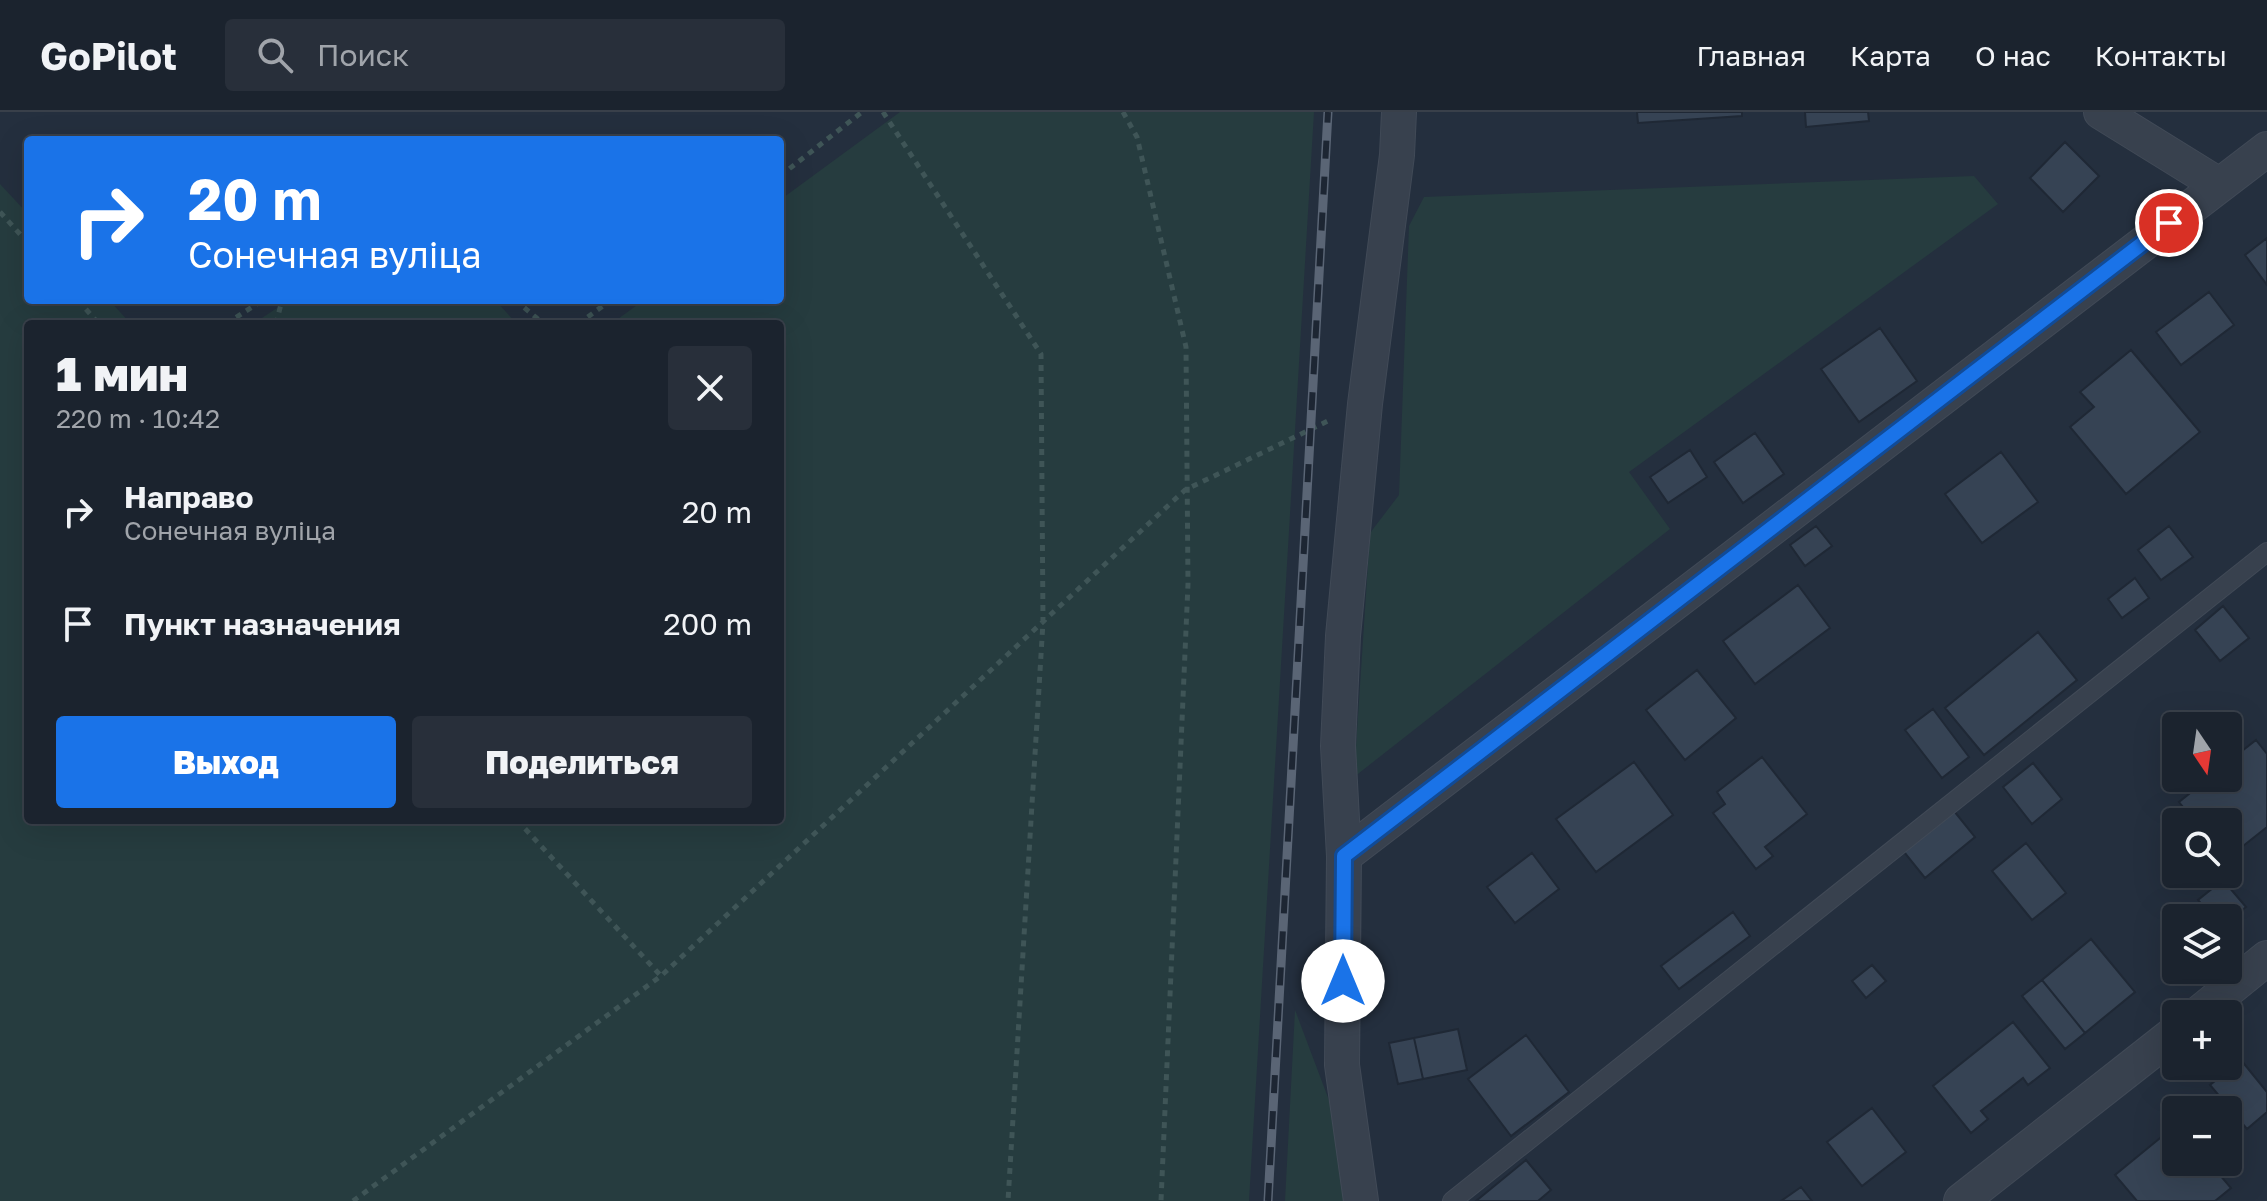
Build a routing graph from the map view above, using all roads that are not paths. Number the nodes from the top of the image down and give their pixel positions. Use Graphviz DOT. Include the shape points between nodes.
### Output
graph roads {
  1 [pos="1399,112"];
  2 [pos="2101,112"];
  3 [pos="2267,149"];
  4 [pos="2219,185"];
  5 [pos="2267,552"];
  6 [pos="1344,856"];
  7 [pos="2267,958"];
  8 [pos="2215,1000"];
  9 [pos="2162,1043"];
  10 [pos="1361,1201"];
  11 [pos="1452,1201"];
  12 [pos="1961,1201"];
  1 -- 6 [label="street" via="1343,636 1338,746"];
  2 -- 4 [label="street"];
  3 -- 4 [label="street"];
  4 -- 6 [label="street"];
  5 -- 11 [label="lane"];
  6 -- 10 [label="street" via="1342,1065"];
  7 -- 8 [label="street"];
  9 -- 12 [label="street"];
}
